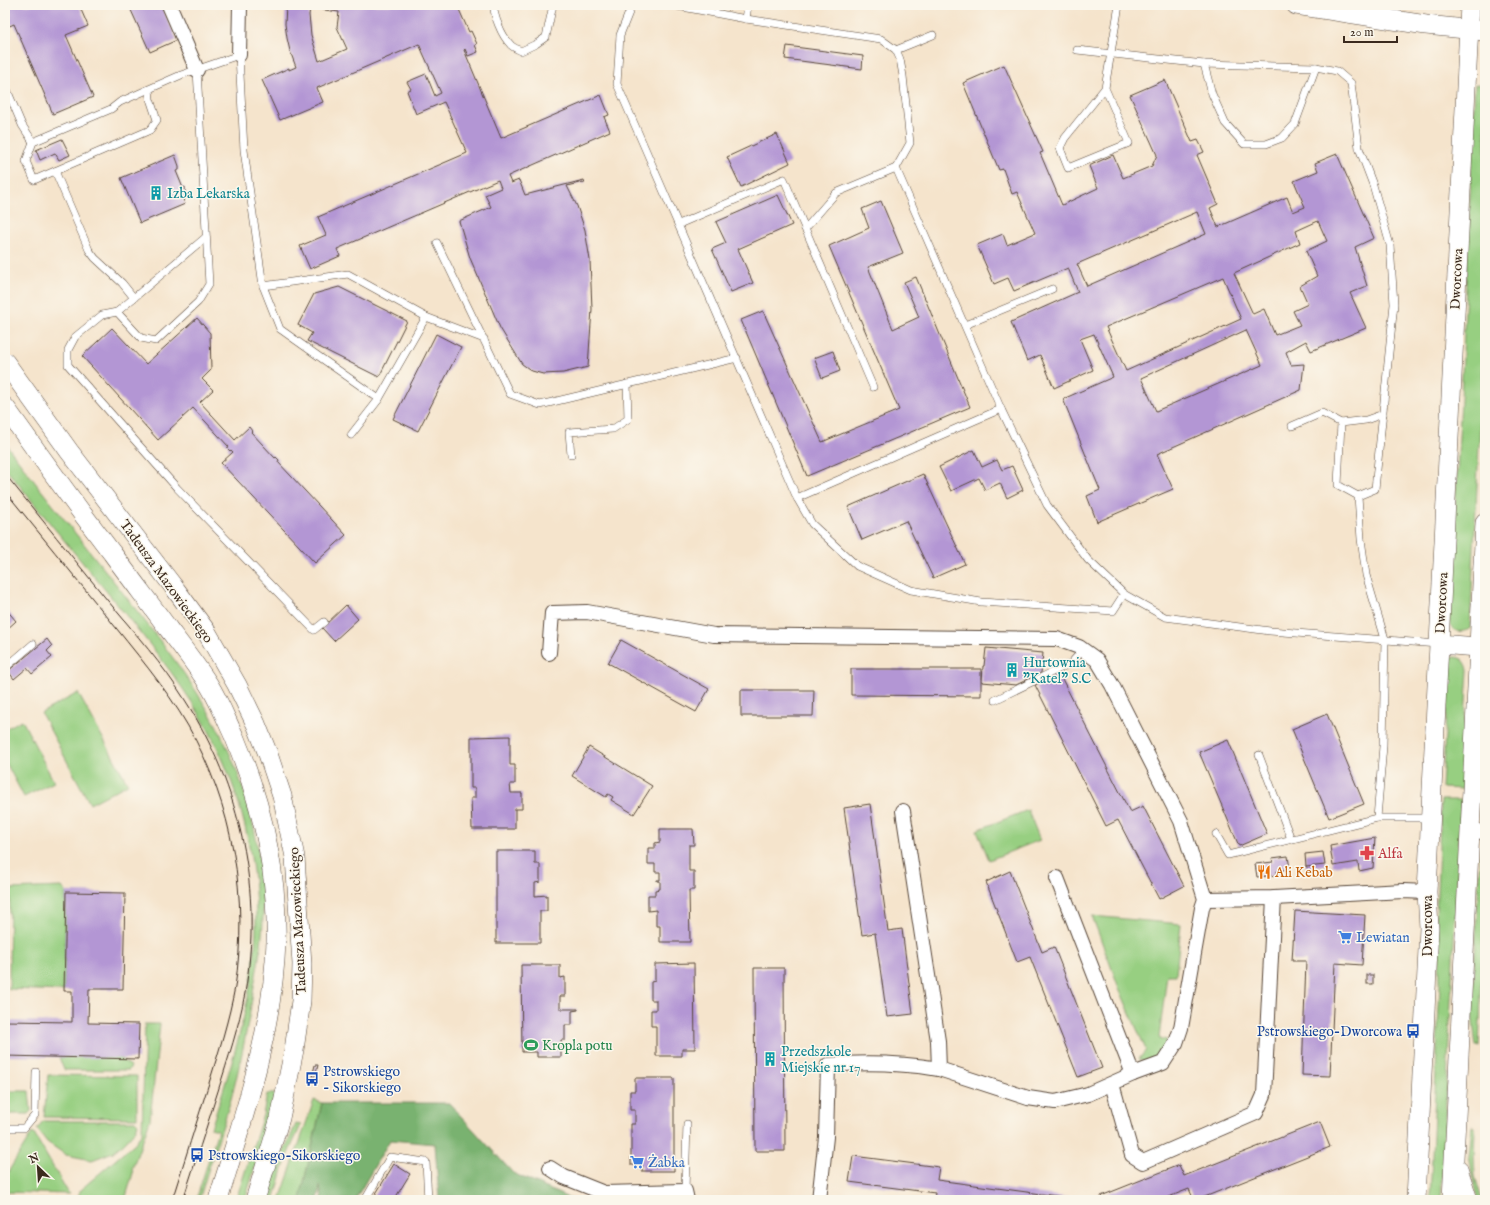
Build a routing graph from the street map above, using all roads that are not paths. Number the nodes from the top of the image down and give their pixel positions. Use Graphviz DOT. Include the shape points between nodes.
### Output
graph roads {
  1 [pos="169,5"];
  2 [pos="240,5"];
  3 [pos="494,5"];
  4 [pos="553,5"];
  5 [pos="632,5"];
  6 [pos="672,5"];
  7 [pos="748,5"];
  8 [pos="1119,5"];
  9 [pos="1296,5"];
  10 [pos="1470,5"];
  11 [pos="702,8"];
  12 [pos="746,19"];
  13 [pos="1476,30"];
  14 [pos="934,35"];
  15 [pos="896,50"];
  16 [pos="1077,50"];
  17 [pos="1111,54"];
  18 [pos="239,55"];
  19 [pos="1204,64"];
  20 [pos="1316,67"];
  21 [pos="197,70"];
  22 [pos="5,85"];
  23 [pos="1105,88"];
  24 [pos="149,89"];
  25 [pos="33,142"];
  26 [pos="896,168"];
  27 [pos="55,171"];
  28 [pos="679,224"];
  29 [pos="805,229"];
  30 [pos="206,237"];
  31 [pos="437,243"];
  32 [pos="263,286"];
  33 [pos="1052,289"];
  34 [pos="134,298"];
  35 [pos="117,312"];
  36 [pos="426,317"];
  37 [pos="965,325"];
  38 [pos="484,339"];
  39 [pos="737,358"];
  40 [pos="5,362"];
  41 [pos="627,384"];
  42 [pos="873,388"];
  43 [pos="379,399"];
  44 [pos="5,407"];
  45 [pos="1001,409"];
  46 [pos="1383,414"];
  47 [pos="1341,423"];
  48 [pos="1292,426"];
  49 [pos="351,435"];
  50 [pos="571,455"];
  51 [pos="1358,496"];
  52 [pos="797,498"];
  53 [pos="1485,523"];
  54 [pos="1124,594"];
  55 [pos="324,622"];
  56 [pos="1384,639"];
  57 [pos="33,644"];
  58 [pos="1439,644"];
  59 [pos="1478,647"];
  60 [pos="1083,650"];
  61 [pos="549,653"];
  62 [pos="5,668"];
  63 [pos="995,700"];
  64 [pos="1260,755"];
  65 [pos="903,811"];
  66 [pos="1378,818"];
  67 [pos="1431,818"];
  68 [pos="1477,831"];
  69 [pos="1216,834"];
  70 [pos="1291,839"];
  71 [pos="1057,878"];
  72 [pos="1427,892"];
  73 [pos="1274,898"];
  74 [pos="1205,899"];
  75 [pos="939,1069"];
  76 [pos="36,1072"];
  77 [pos="1133,1074"];
  78 [pos="1112,1084"];
  79 [pos="687,1124"];
  80 [pos="5,1128"];
  81 [pos="1454,1156"];
  82 [pos="550,1168"];
  83 [pos="686,1196"];
  84 [pos="218,1200"];
  85 [pos="255,1200"];
  86 [pos="365,1200"];
  87 [pos="428,1200"];
  88 [pos="819,1200"];
  89 [pos="1416,1200"];
  90 [pos="1452,1200"];
  91 [pos="1468,1200"];
  1 -- 21 [label="street"];
  2 -- 18 [label="street"];
  3 -- 4 [label="lane" via="495,18 501,31 510,44 521,51 546,37"];
  5 -- 28 [label="lane" via="620,35 617,84"];
  6 -- 11 [label="lane"];
  7 -- 12 [label="lane"];
  8 -- 17 [label="lane"];
  9 -- 13 [label="street"];
  10 -- 13 [label="street, Dworcowa"];
  11 -- 12 [label="lane"];
  12 -- 15 [label="lane" via="881,39"];
  13 -- 58 [label="street, Dworcowa"];
  14 -- 15 [label="lane"];
  15 -- 26 [label="lane" via="903,76 910,143"];
  16 -- 17 [label="lane"];
  17 -- 19 [label="lane"];
  17 -- 23 [label="lane"];
  18 -- 21 [label="lane"];
  18 -- 32 [label="lane" via="244,150"];
  19 -- 20 [label="lane"];
  19 -- 20 [label="lane" via="1212,94 1225,123 1244,144 1266,144 1282,138 1295,124"];
  20 -- 46 [label="lane" via="1337,71 1350,83 1359,148 1373,185 1390,245 1394,304"];
  21 -- 24 [label="lane"];
  21 -- 30 [label="lane"];
  22 -- 25 [label="lane" via="22,125"];
  23 -- 23 [label="lane" via="1060,148 1068,168 1129,143"];
  24 -- 25 [label="lane" via="120,102 112,109"];
  24 -- 27 [label="lane" via="157,120 150,130"];
  25 -- 27 [label="lane" via="26,160 34,180"];
  26 -- 29 [label="lane" via="836,193"];
  26 -- 37 [label="lane"];
  27 -- 34 [label="lane" via="89,250"];
  28 -- 29 [label="lane" via="784,179"];
  28 -- 39 [label="lane"];
  29 -- 42 [label="lane"];
  30 -- 34 [label="lane"];
  30 -- 35 [label="lane" via="209,284 198,302 156,342 141,338"];
  31 -- 38 [label="lane"];
  32 -- 36 [label="lane" via="348,274"];
  32 -- 43 [label="lane" via="280,329"];
  33 -- 37 [label="lane"];
  34 -- 35 [label="lane"];
  35 -- 55 [label="lane" via="102,315 75,337 68,350 68,365 177,488 314,630"];
  36 -- 38 [label="lane"];
  36 -- 43 [label="lane"];
  37 -- 45 [label="lane"];
  38 -- 41 [label="lane" via="510,394 540,405"];
  39 -- 41 [label="lane"];
  39 -- 52 [label="lane"];
  40 -- 85 [label="street, Tadeusza Mazowieckiego" via="69,451 206,631 256,724 282,796 295,857 302,964 301,1001 280,1118"];
  41 -- 50 [label="lane" via="628,419 613,429 569,432"];
  43 -- 49 [label="lane"];
  44 -- 84 [label="street, Tadeusza Mazowieckiego" via="209,685 247,768 266,834 274,889 276,942 271,993 265,1035 247,1107"];
  45 -- 52 [label="lane"];
  45 -- 54 [label="lane" via="1048,505 1088,560"];
  46 -- 47 [label="lane" via="1366,420"];
  46 -- 51 [label="lane" via="1376,488"];
  47 -- 48 [label="lane" via="1322,413"];
  47 -- 51 [label="lane" via="1338,485"];
  51 -- 56 [label="lane" via="1366,575"];
  52 -- 54 [label="lane" via="812,524 857,566 911,590 981,602 1112,611"];
  53 -- 59 [label="street"];
  54 -- 56 [label="lane" via="1165,617 1270,631"];
  56 -- 58 [label="lane"];
  56 -- 66 [label="lane" via="1383,746"];
  57 -- 62 [label="lane"];
  58 -- 59 [label="street"];
  58 -- 67 [label="street, Dworcowa"];
  59 -- 68 [label="street"];
  60 -- 61 [label="street" via="1079,646 1057,639 714,635 587,612 552,613"];
  60 -- 63 [label="lane" via="1071,663"];
  60 -- 74 [label="street" via="1097,660 1112,685 1181,821"];
  64 -- 70 [label="lane"];
  65 -- 75 [label="street" via="938,1041"];
  66 -- 67 [label="lane"];
  66 -- 70 [label="lane"];
  67 -- 72 [label="street, Dworcowa"];
  68 -- 81 [label="street"];
  69 -- 70 [label="lane" via="1228,855"];
  71 -- 77 [label="street"];
  72 -- 73 [label="street"];
  72 -- 89 [label="street, Dworcowa" via="1429,928"];
  73 -- 74 [label="street"];
  73 -- 78 [label="street" via="1264,1095 1256,1113 1143,1162 1132,1155"];
  74 -- 77 [label="street" via="1182,1028 1176,1043 1164,1063"];
  75 -- 78 [label="street" via="1028,1098 1055,1102 1088,1094"];
  75 -- 88 [label="street" via="871,1062 828,1065 826,1137"];
  76 -- 80 [label="lane" via="35,1115 24,1128"];
  77 -- 78 [label="street"];
  79 -- 83 [label="lane"];
  81 -- 90 [label="street"];
  81 -- 91 [label="street"];
  82 -- 83 [label="street" via="564,1177 604,1193"];
  86 -- 87 [label="lane" via="390,1157 426,1162"];
}
